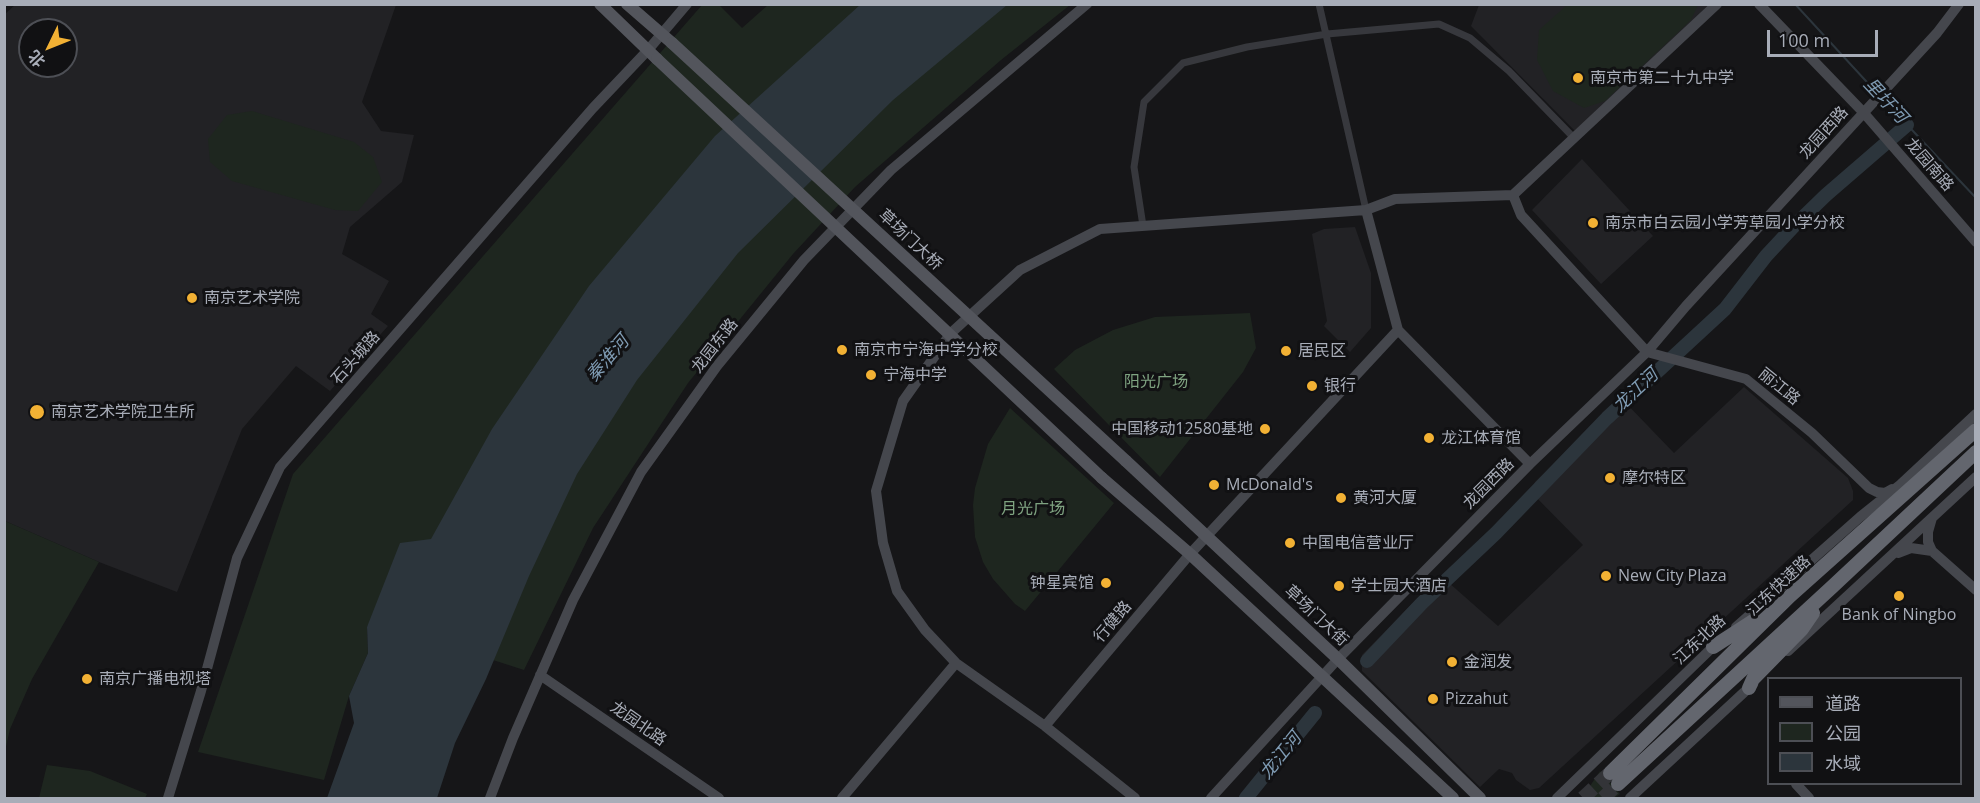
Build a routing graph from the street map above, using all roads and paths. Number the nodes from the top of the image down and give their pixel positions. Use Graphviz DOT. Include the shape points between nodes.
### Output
graph roads {
  1 [pos="600,4"];
  2 [pos="627,4"];
  3 [pos="687,4"];
  4 [pos="1087,4"];
  5 [pos="1319,4"];
  6 [pos="1717,4"];
  7 [pos="1759,4"];
  8 [pos="1959,4"];
  9 [pos="662,33"];
  10 [pos="1327,34"];
  11 [pos="653,54"];
  12 [pos="1863,112"];
  13 [pos="1574,138"];
  14 [pos="1513,195"];
  15 [pos="1366,210"];
  16 [pos="1143,226"];
  17 [pos="1976,242"];
  18 [pos="1398,330"];
  19 [pos="1647,352"];
  20 [pos="1976,414"];
  21 [pos="1976,430"];
  22 [pos="1976,452"];
  23 [pos="1126,461"];
  24 [pos="1530,464"];
  25 [pos="1976,477"];
  26 [pos="1900,485"];
  27 [pos="1869,488"];
  28 [pos="1860,517"];
  29 [pos="1933,518"];
  30 [pos="1206,537"];
  31 [pos="1932,551"];
  32 [pos="1190,554"];
  33 [pos="1893,555"];
  34 [pos="1832,587"];
  35 [pos="1976,590"];
  36 [pos="1791,596"];
  37 [pos="1713,646"];
  38 [pos="1338,659"];
  39 [pos="956,663"];
  40 [pos="540,675"];
  41 [pos="1322,676"];
  42 [pos="1749,688"];
  43 [pos="1045,726"];
  44 [pos="1798,785"];
  45 [pos="168,798"];
  46 [pos="490,798"];
  47 [pos="718,798"];
  48 [pos="842,798"];
  49 [pos="1135,798"];
  50 [pos="1211,798"];
  51 [pos="1453,798"];
  52 [pos="1480,798"];
  53 [pos="1557,798"];
  54 [pos="1630,798"];
  55 [pos="1809,798"];
  1 -- 11 [label="main road"];
  2 -- 9 [label="main road"];
  3 -- 9 [label="street, 石头城路"];
  4 -- 40 [label="street, 龙园东路" via="891,170 804,260 724,357 641,471 573,600"];
  5 -- 10 [label="street"];
  6 -- 13 [label="street"];
  7 -- 12 [label="street, 龙园南路"];
  8 -- 12 [label="street, 龙园西路"];
  9 -- 11 [label="street, 石头城路"];
  9 -- 23 [label="main road, 草场门大桥, bridge"];
  10 -- 13 [label="street" via="1439,24 1470,38 1509,71"];
  10 -- 15 [label="street"];
  10 -- 16 [label="street" via="1247,47 1183,63 1144,102 1134,167"];
  11 -- 32 [label="main road, bridge" via="1102,478"];
  11 -- 45 [label="street, 石头城路" via="593,108 280,467 237,558"];
  12 -- 17 [label="street, 龙园南路"];
  12 -- 19 [label="street, 龙园西路"];
  13 -- 14 [label="street"];
  14 -- 15 [label="street" via="1395,199"];
  14 -- 19 [label="street" via="1521,215"];
  15 -- 16 [label="street"];
  15 -- 18 [label="street"];
  16 -- 39 [label="street" via="1100,229 1020,270 951,333 903,401 876,491 883,543 897,591 925,630"];
  18 -- 24 [label="street"];
  18 -- 30 [label="street, 行健路"];
  19 -- 24 [label="street, 龙园西路"];
  19 -- 27 [label="street, 丽江路" via="1746,379 1812,433"];
  20 -- 26 [label="street, 江东北路"];
  21 -- 36 [label="highway, 江东快速路"];
  22 -- 34 [label="highway, 江东快速路"];
  23 -- 30 [label="main road, 草场门大街"];
  24 -- 38 [label="street, 龙园西路"];
  25 -- 29 [label="street"];
  26 -- 27 [label="street" via="1884,493"];
  26 -- 28 [label="street, 江东北路"];
  27 -- 28 [label="street" via="1870,507"];
  28 -- 37 [label="street, 江东北路"];
  29 -- 31 [label="street" via="1928,532"];
  29 -- 33 [label="street"];
  30 -- 32 [label="street, 行健路"];
  30 -- 38 [label="main road, 草场门大街"];
  31 -- 33 [label="street" via="1911,548"];
  31 -- 35 [label="street"];
  32 -- 41 [label="main road"];
  32 -- 43 [label="street, 行健路"];
  33 -- 42 [label="street"];
  34 -- 36 [label="highway, 江东快速路" via="1614,778"];
  34 -- 42 [label="highway"];
  36 -- 37 [label="highway"];
  37 -- 53 [label="street, 江东北路"];
  38 -- 41 [label="street, 龙园西路"];
  38 -- 52 [label="main road, 草场门大街"];
  39 -- 43 [label="street"];
  39 -- 48 [label="street"];
  40 -- 46 [label="street, 龙园东路"];
  40 -- 47 [label="street, 龙园北路"];
  41 -- 50 [label="street, 龙园西路"];
  41 -- 51 [label="main road"];
  42 -- 54 [label="street"];
  43 -- 49 [label="street"];
  44 -- 55 [label="street"];
}
